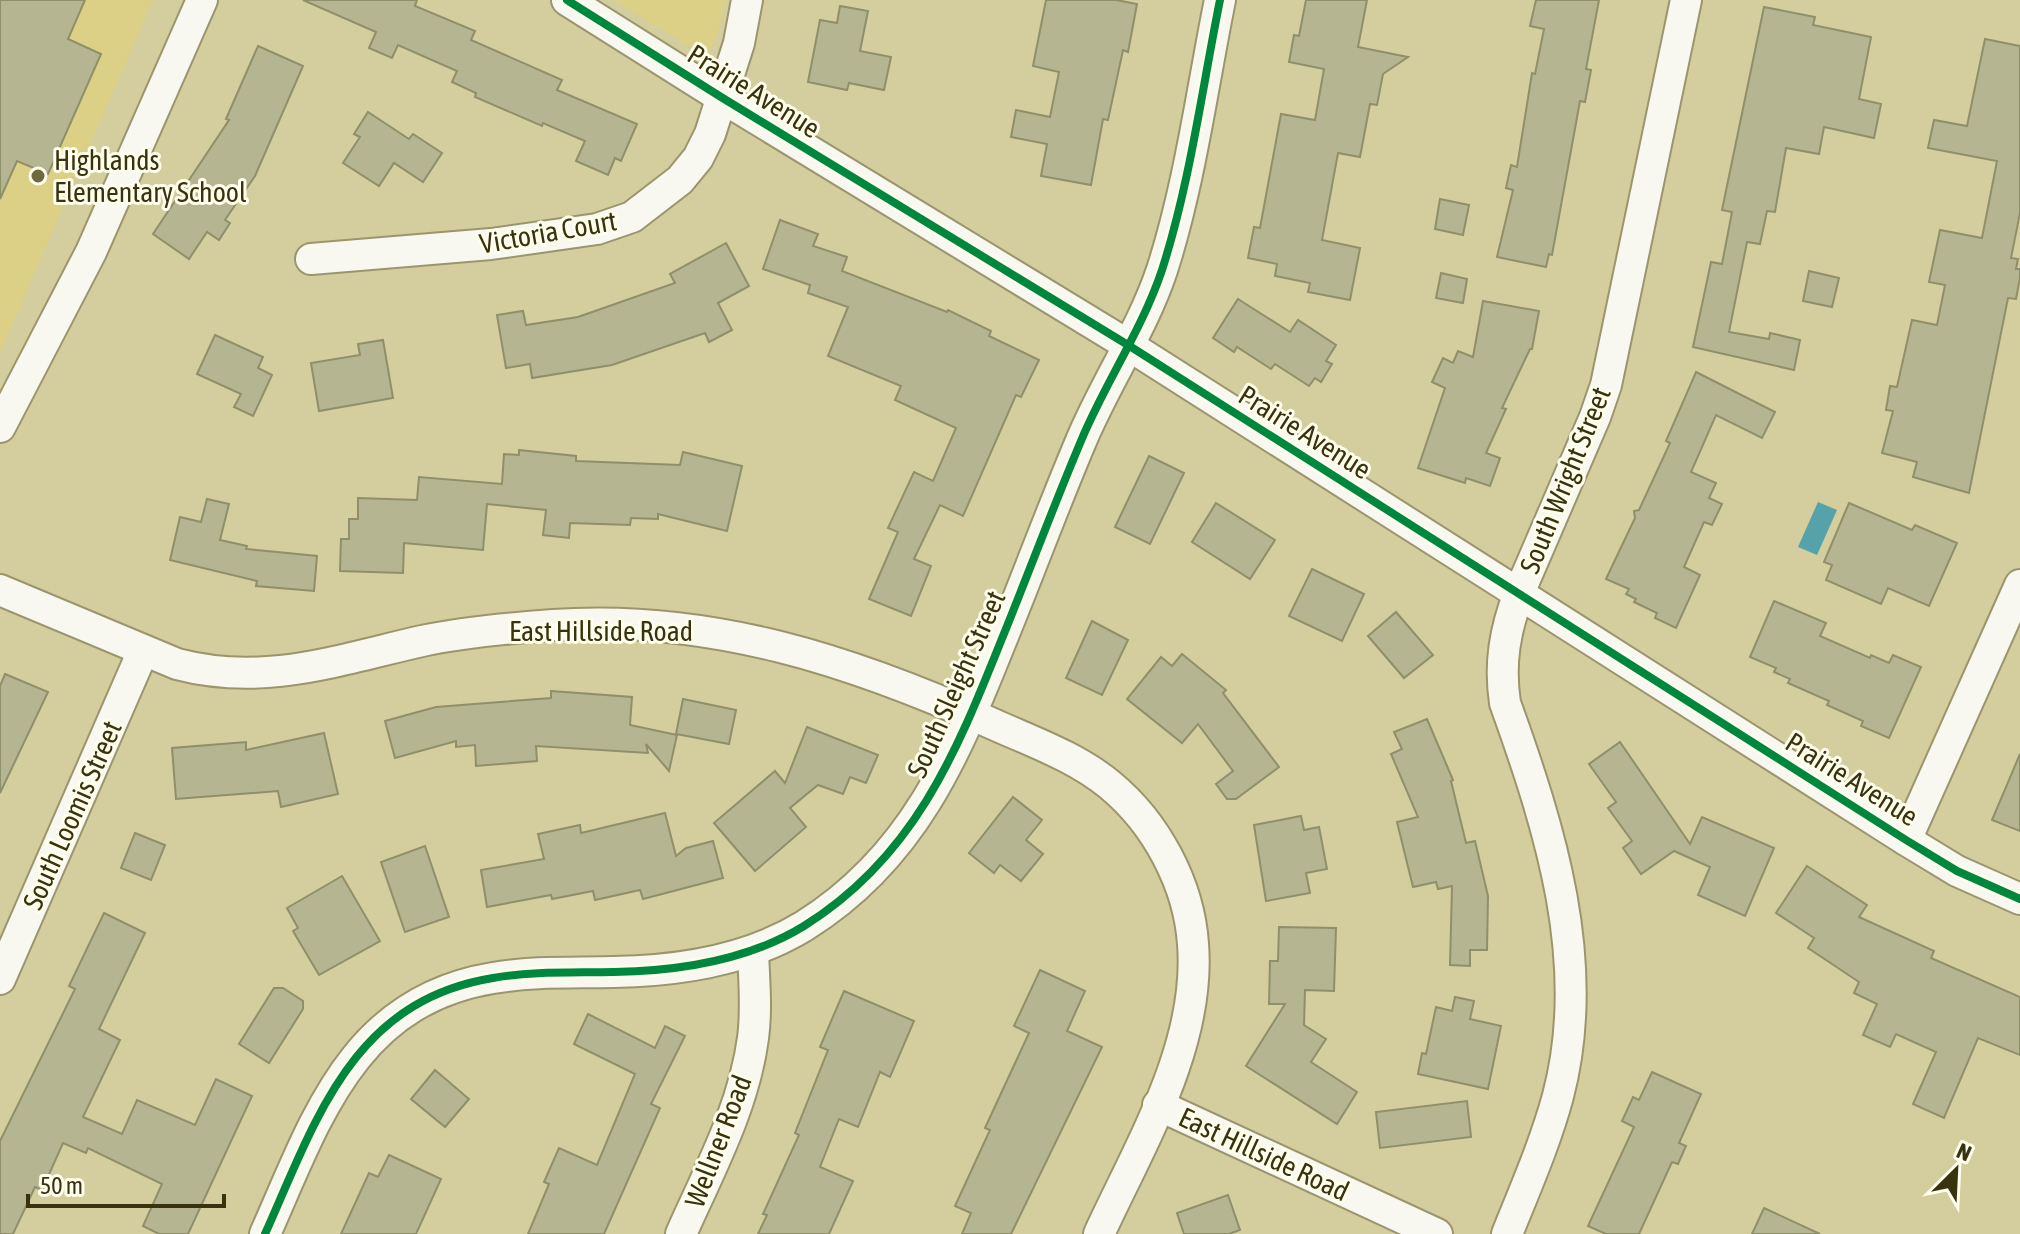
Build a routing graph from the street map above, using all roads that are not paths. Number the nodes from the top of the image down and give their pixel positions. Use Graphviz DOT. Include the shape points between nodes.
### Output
graph roads {
  1 [pos="202,0"];
  2 [pos="567,0"];
  3 [pos="747,0"];
  4 [pos="1220,0"];
  5 [pos="1686,0"];
  6 [pos="721,97"];
  7 [pos="311,259"];
  8 [pos="1128,345"];
  9 [pos="0,427"];
  10 [pos="2020,585"];
  11 [pos="0,590"];
  12 [pos="1519,593"];
  13 [pos="143,651"];
  14 [pos="972,715"];
  15 [pos="1906,840"];
  16 [pos="2020,899"];
  17 [pos="753,951"];
  18 [pos="0,979"];
  19 [pos="1158,1105"];
  20 [pos="265,1234"];
  21 [pos="681,1234"];
  22 [pos="1099,1234"];
  23 [pos="1437,1234"];
  24 [pos="1507,1234"];
  1 -- 9 [label="street" via="91,252"];
  2 -- 6 [label="street, Prairie Avenue"];
  3 -- 6 [label="street"];
  4 -- 8 [label="street, South Sleight Street" via="1174,228 1160,275"];
  5 -- 12 [label="street, South Wright Street" via="1606,385"];
  6 -- 7 [label="street, Victoria Court" via="698,158 680,180 632,217 597,229 491,244"];
  6 -- 8 [label="street, Prairie Avenue"];
  8 -- 12 [label="street, Prairie Avenue"];
  8 -- 14 [label="street, South Sleight Street" via="1081,440"];
  10 -- 15 [label="street"];
  11 -- 13 [label="street, East Hillside Road"];
  12 -- 15 [label="street, Prairie Avenue"];
  12 -- 24 [label="street, South Wright Street" via="1508,623 1501,677 1554,859 1572,987 1558,1095"];
  13 -- 14 [label="street, East Hillside Road" via="198,670 241,674 296,671 470,633 557,625 647,626 743,638 812,654"];
  13 -- 18 [label="street, South Loomis Street"];
  14 -- 17 [label="street, South Sleight Street" via="942,777 882,864 807,924"];
  14 -- 19 [label="street, East Hillside Road" via="1096,774 1137,812 1169,859 1190,926 1194,984 1185,1036"];
  15 -- 16 [label="street, Prairie Avenue" via="1957,871"];
  17 -- 20 [label="street, South Sleight Street" via="646,971 493,978 419,1002 376,1034 331,1090"];
  17 -- 21 [label="street, Wellner Road" via="755,1020 744,1081"];
  19 -- 22 [label="street"];
  19 -- 23 [label="street, East Hillside Road"];
}
